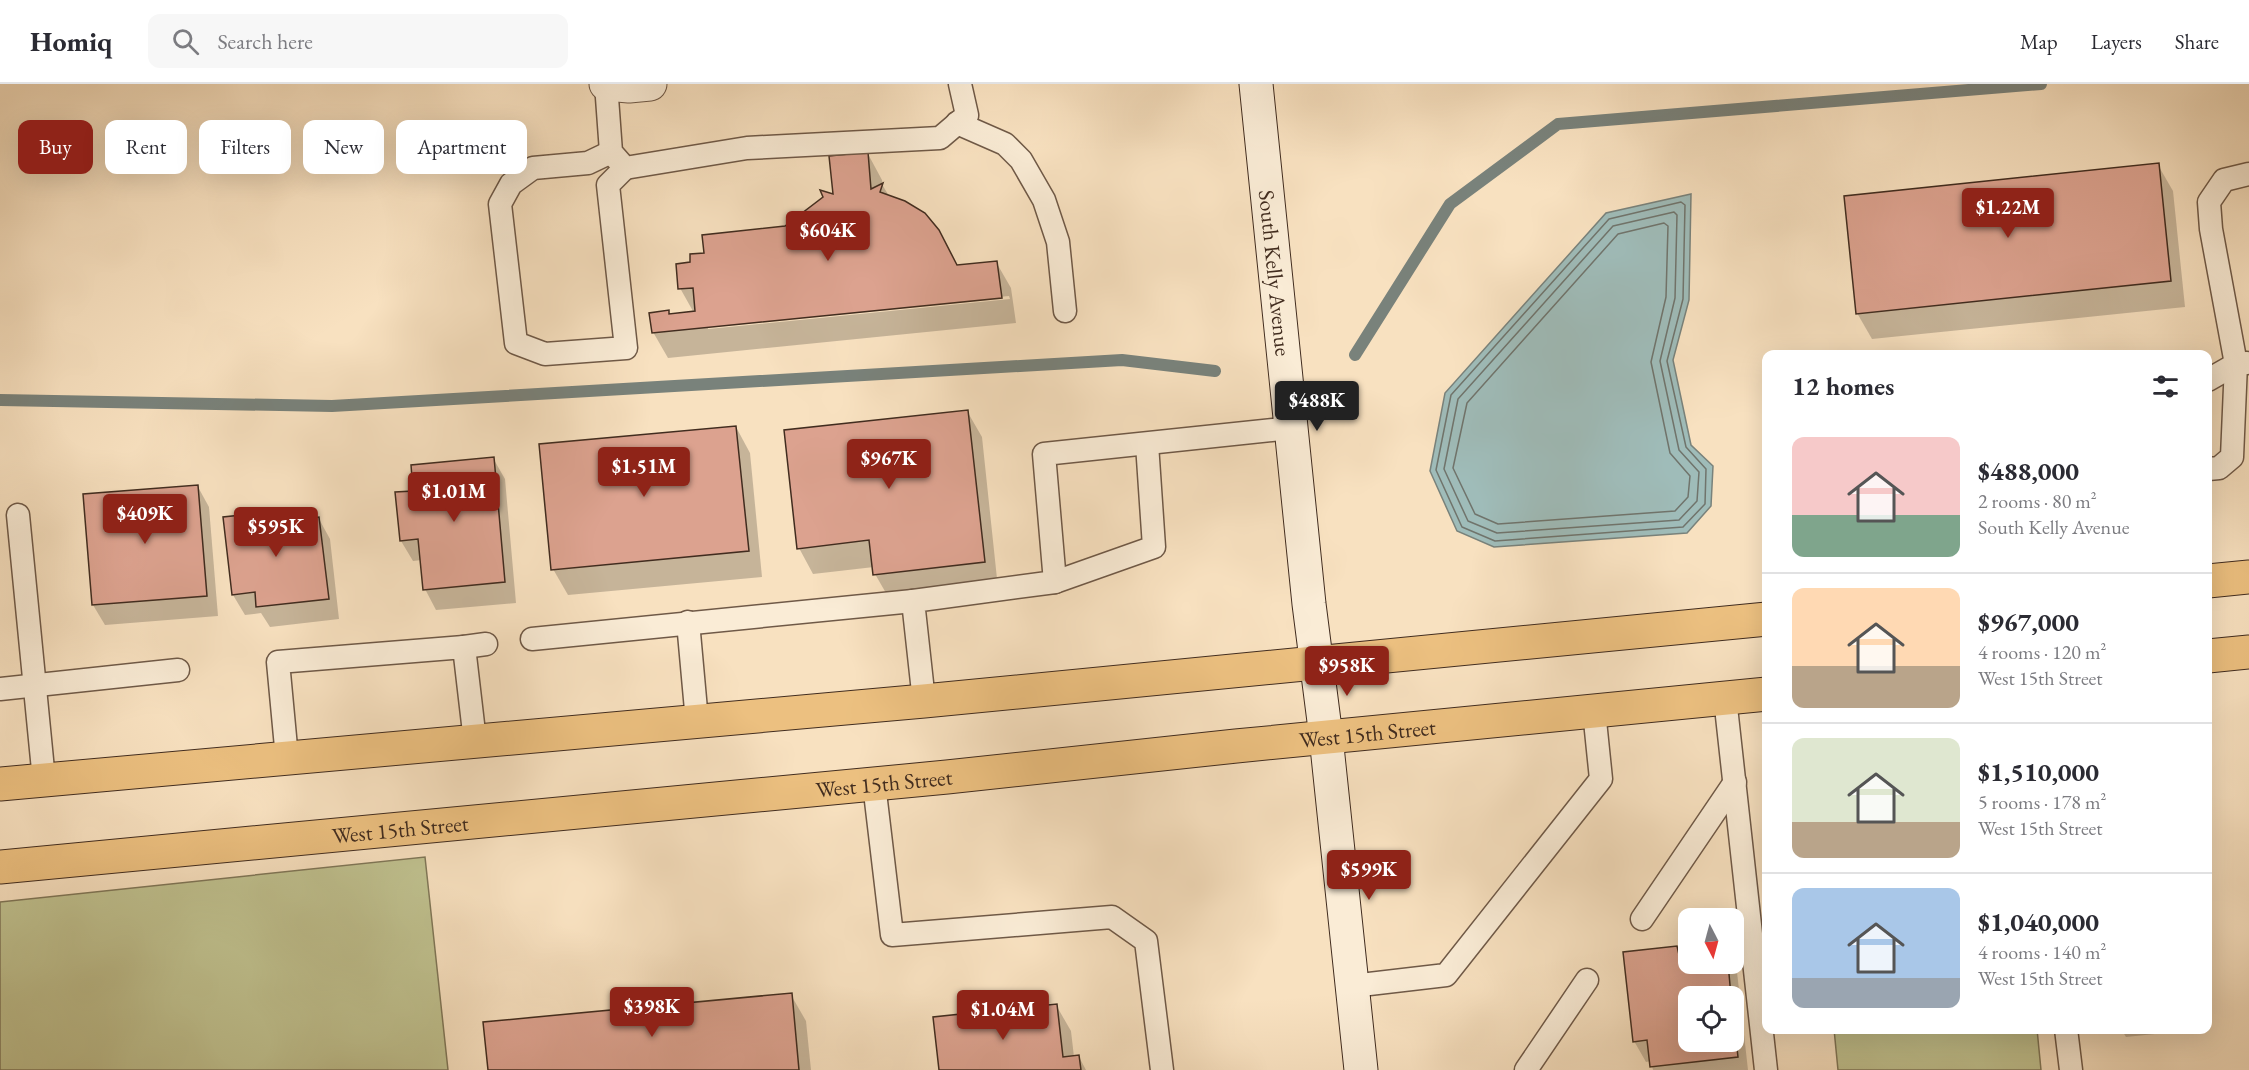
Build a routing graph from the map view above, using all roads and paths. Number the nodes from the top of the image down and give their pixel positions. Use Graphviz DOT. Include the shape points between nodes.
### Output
graph roads {
  1 [pos="606,84"];
  2 [pos="650,84"];
  3 [pos="960,84"];
  4 [pos="1256,84"];
  5 [pos="957,123"];
  6 [pos="618,160"];
  7 [pos="2249,174"];
  8 [pos="1065,311"];
  9 [pos="2242,363"];
  10 [pos="2212,378"];
  11 [pos="1292,428"];
  12 [pos="1146,444"];
  13 [pos="2212,469"];
  14 [pos="18,515"];
  15 [pos="2249,578"];
  16 [pos="2212,581"];
  17 [pos="1055,582"];
  18 [pos="914,601"];
  19 [pos="1762,619"];
  20 [pos="688,622"];
  21 [pos="532,639"];
  22 [pos="2249,652"];
  23 [pos="2212,656"];
  24 [pos="1318,663"];
  25 [pos="178,670"];
  26 [pos="34,685"];
  27 [pos="0,689"];
  28 [pos="1762,694"];
  29 [pos="1725,698"];
  30 [pos="924,701"];
  31 [pos="1594,711"];
  32 [pos="697,721"];
  33 [pos="1326,737"];
  34 [pos="475,741"];
  35 [pos="287,758"];
  36 [pos="44,780"];
  37 [pos="1735,782"];
  38 [pos="0,784"];
  39 [pos="874,784"];
  40 [pos="0,867"];
  41 [pos="1642,919"];
  42 [pos="1587,980"];
  43 [pos="1352,986"];
  44 [pos="1762,1025"];
  45 [pos="1763,1034"];
  46 [pos="2067,1034"];
  47 [pos="1162,1070"];
  48 [pos="1361,1070"];
  49 [pos="1526,1070"];
  50 [pos="1767,1070"];
  51 [pos="2071,1070"];
  1 -- 2 [label="main road"];
  1 -- 6 [label="lane"];
  3 -- 5 [label="lane" via="967,115"];
  4 -- 11 [label="main road, South Kelly Avenue"];
  5 -- 6 [label="lane" via="940,138 747,148"];
  5 -- 8 [label="lane" via="1005,144 1021,160 1044,200 1058,242"];
  6 -- 6 [label="lane" via="533,168 511,184 500,204 516,343 544,354 626,348 608,185"];
  7 -- 9 [label="lane" via="2224,180 2209,202 2211,229"];
  9 -- 10 [label="lane"];
  9 -- 13 [label="lane" via="2232,457"];
  11 -- 12 [label="lane"];
  11 -- 24 [label="main road, South Kelly Avenue"];
  12 -- 17 [label="lane" via="1154,546"];
  12 -- 17 [label="lane" via="1044,454"];
  14 -- 26 [label="lane"];
  15 -- 16 [label="main road"];
  17 -- 18 [label="lane"];
  18 -- 20 [label="lane"];
  18 -- 30 [label="lane"];
  19 -- 24 [label="main road"];
  20 -- 21 [label="lane"];
  20 -- 32 [label="lane"];
  22 -- 23 [label="main road"];
  24 -- 30 [label="main road"];
  24 -- 33 [label="main road, South Kelly Avenue"];
  25 -- 26 [label="lane"];
  26 -- 27 [label="lane"];
  26 -- 36 [label="lane"];
  28 -- 29 [label="main road, West 15th Street"];
  29 -- 31 [label="main road, West 15th Street"];
  29 -- 37 [label="lane"];
  30 -- 32 [label="main road"];
  31 -- 33 [label="main road, West 15th Street"];
  31 -- 43 [label="lane" via="1602,779 1446,975"];
  32 -- 34 [label="main road"];
  33 -- 39 [label="main road, West 15th Street"];
  33 -- 43 [label="main road, South Kelly Avenue"];
  34 -- 35 [label="main road"];
  34 -- 35 [label="lane" via="475,645 279,662"];
  35 -- 36 [label="main road"];
  36 -- 38 [label="main road"];
  37 -- 41 [label="lane"];
  37 -- 44 [label="lane"];
  39 -- 40 [label="main road, West 15th Street"];
  39 -- 47 [label="lane" via="892,935 1112,917 1146,940"];
  42 -- 49 [label="lane"];
  43 -- 48 [label="main road, South Kelly Avenue"];
  45 -- 50 [label="lane"];
  46 -- 51 [label="lane"];
}
